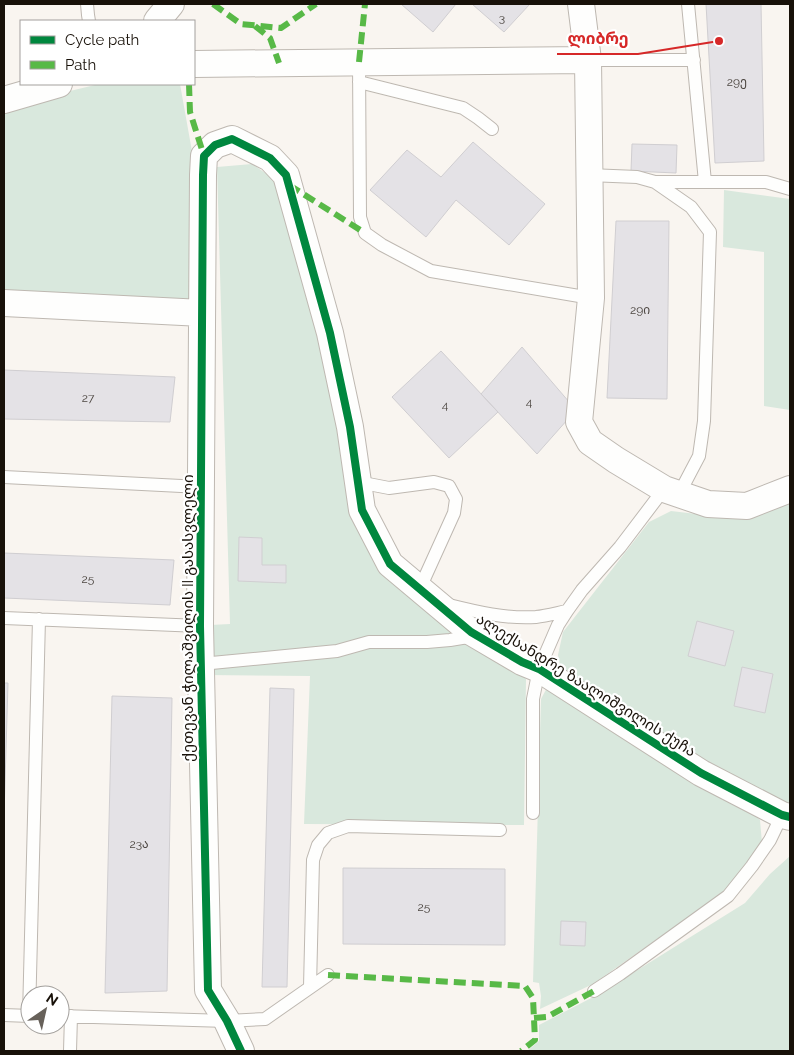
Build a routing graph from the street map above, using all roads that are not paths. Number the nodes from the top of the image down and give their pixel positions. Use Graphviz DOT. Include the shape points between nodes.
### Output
graph roads {
  1 [pos="87,4"];
  2 [pos="171,4"];
  3 [pos="581,4"];
  4 [pos="688,4"];
  5 [pos="90,20"];
  6 [pos="158,20"];
  7 [pos="588,60"];
  8 [pos="694,60"];
  9 [pos="195,64"];
  10 [pos="359,72"];
  11 [pos="56,85"];
  12 [pos="4,100"];
  13 [pos="492,129"];
  14 [pos="203,175"];
  15 [pos="589,175"];
  16 [pos="655,182"];
  17 [pos="705,182"];
  18 [pos="790,189"];
  19 [pos="591,298"];
  20 [pos="4,303"];
  21 [pos="202,313"];
  22 [pos="4,477"];
  23 [pos="358,482"];
  24 [pos="200,487"];
  25 [pos="790,489"];
  26 [pos="671,491"];
  27 [pos="428,595"];
  28 [pos="567,611"];
  29 [pos="4,618"];
  30 [pos="39,619"];
  31 [pos="200,626"];
  32 [pos="477,635"];
  33 [pos="201,664"];
  34 [pos="539,669"];
  35 [pos="533,813"];
  36 [pos="786,816"];
  37 [pos="500,830"];
  38 [pos="328,975"];
  39 [pos="31,985"];
  40 [pos="310,987"];
  41 [pos="594,991"];
  42 [pos="4,1015"];
  43 [pos="20,1016"];
  44 [pos="70,1016"];
  45 [pos="228,1021"];
  46 [pos="68,1035"];
  47 [pos="70,1051"];
  48 [pos="241,1051"];
  1 -- 5 [label="lane"];
  2 -- 6 [label="street"];
  3 -- 7 [label="street"];
  4 -- 8 [label="lane"];
  7 -- 8 [label="lane"];
  7 -- 10 [label="street"];
  7 -- 15 [label="street"];
  8 -- 17 [label="lane"];
  9 -- 10 [label="street"];
  10 -- 13 [label="lane" via="463,108"];
  10 -- 19 [label="lane" via="360,217 365,233 432,271"];
  11 -- 12 [label="street"];
  14 -- 21 [label="street, ქეთევან ჭილაშვილის II გასასვლელი"];
  14 -- 23 [label="street, ალექსანდრე ზაალიშვილის ქუჩა" via="204,156 215,145 232,139 270,158 286,175 330,333"];
  15 -- 16 [label="lane" via="637,177"];
  15 -- 19 [label="street"];
  16 -- 17 [label="lane"];
  16 -- 26 [label="lane" via="691,206 710,232 704,420 699,456"];
  17 -- 18 [label="lane" via="766,182"];
  19 -- 26 [label="street" via="579,422 590,442"];
  20 -- 21 [label="street"];
  21 -- 24 [label="street, ქეთევან ჭილაშვილის II გასასვლელი"];
  22 -- 24 [label="lane"];
  23 -- 27 [label="street, ალექსანდრე ზაალიშვილის ქუჩა" via="362,510 390,564"];
  23 -- 27 [label="lane" via="389,488 434,482 450,486 456,499 454,513"];
  24 -- 31 [label="street, ქეთევან ჭილაშვილის II გასასვლელი"];
  25 -- 26 [label="street" via="748,506 708,504"];
  26 -- 28 [label="lane"];
  27 -- 28 [label="lane" via="484,613 507,616 537,617"];
  27 -- 32 [label="street, ალექსანდრე ზაალიშვილის ქუჩა"];
  28 -- 34 [label="lane"];
  29 -- 30 [label="lane"];
  30 -- 31 [label="lane"];
  30 -- 39 [label="lane"];
  31 -- 33 [label="street, ქეთევან ჭილაშვილის II გასასვლელი"];
  32 -- 33 [label="lane" via="427,642 369,642 337,651"];
  32 -- 34 [label="street, ალექსანდრე ზაალიშვილის ქუჩა"];
  33 -- 45 [label="street, ქეთევან ჭილაშვილის II გასასვლელი" via="208,990"];
  34 -- 35 [label="lane" via="533,699"];
  34 -- 36 [label="street, ალექსანდრე ზაალიშვილის ქუჩა" via="702,773"];
  36 -- 41 [label="lane" via="728,896"];
  37 -- 40 [label="lane" via="348,826 328,833 318,845 313,860"];
  38 -- 40 [label="lane"];
  40 -- 45 [label="lane" via="265,1019"];
  42 -- 43 [label="lane"];
  44 -- 45 [label="lane"];
  45 -- 48 [label="street, ქეთევან ჭილაშვილის II გასასვლელი"];
  46 -- 47 [label="lane"];
}
